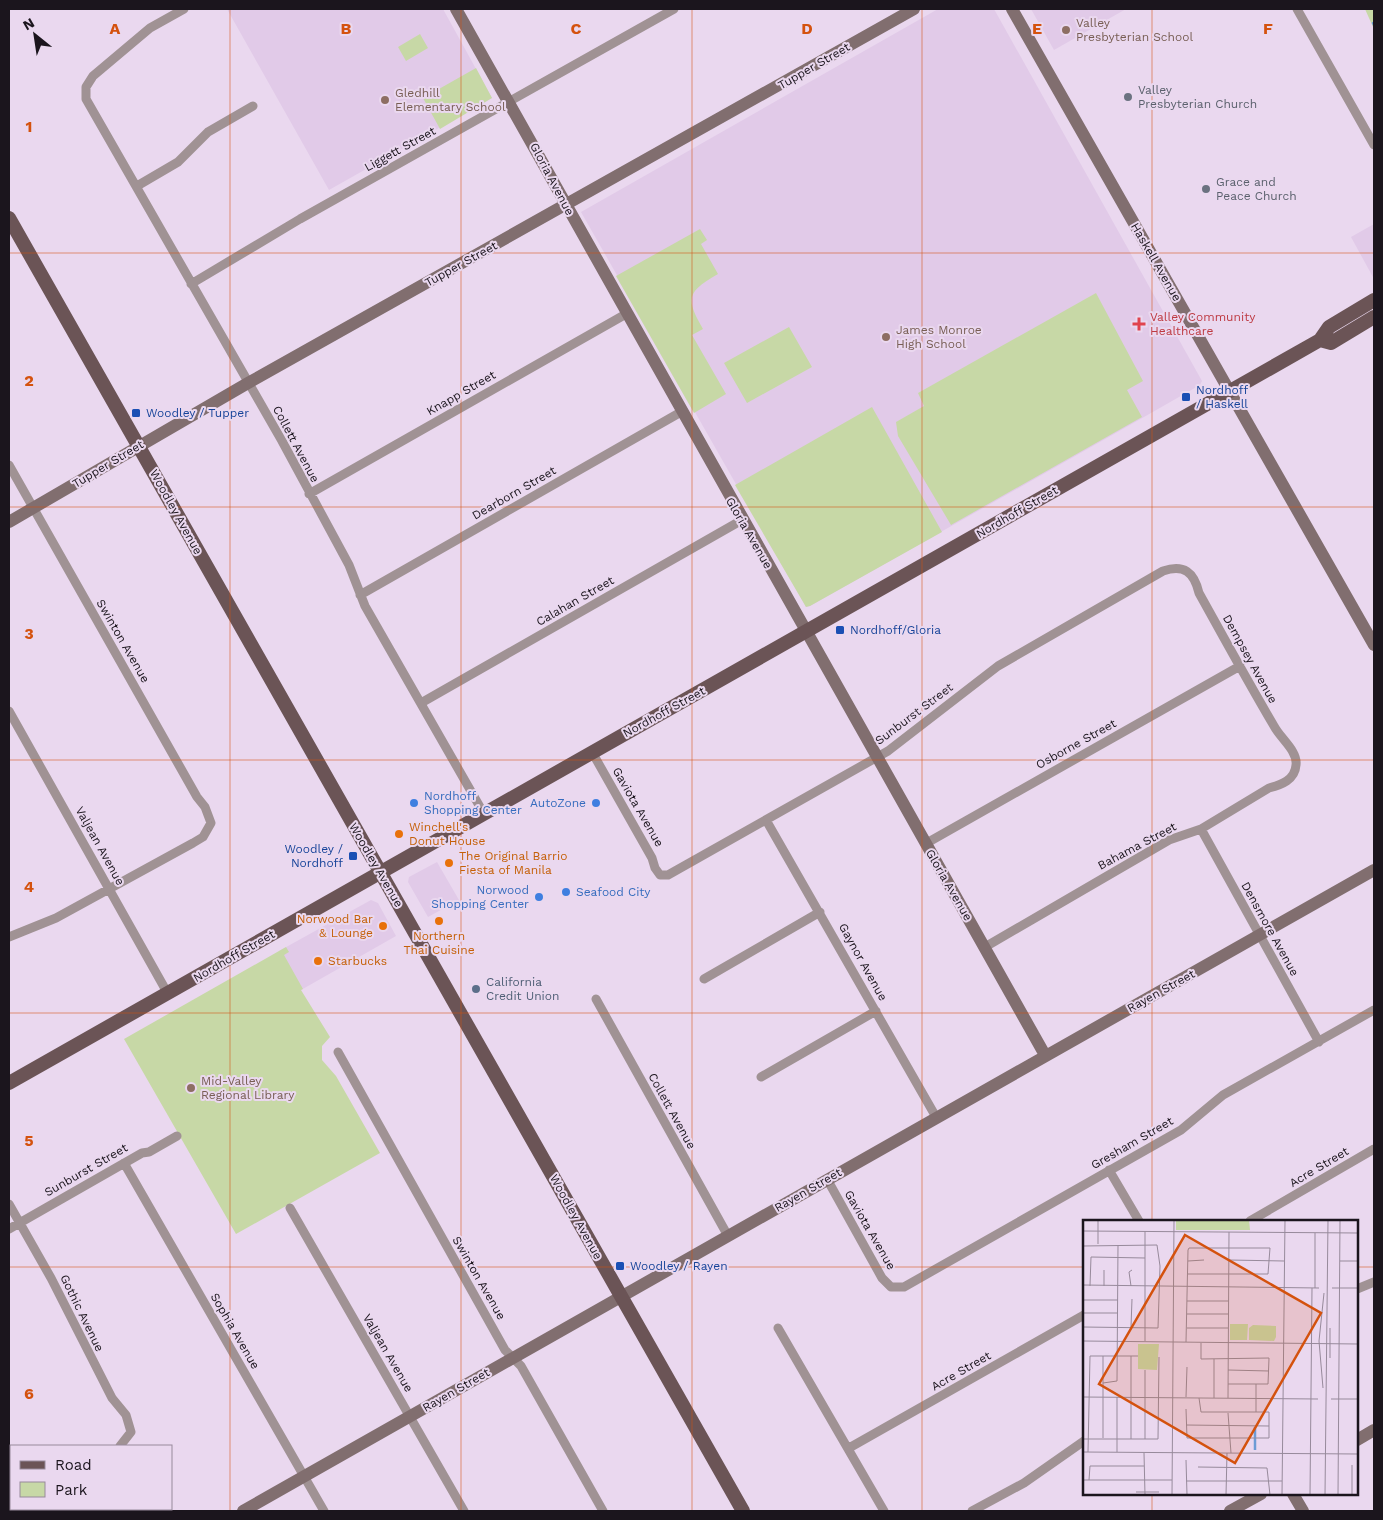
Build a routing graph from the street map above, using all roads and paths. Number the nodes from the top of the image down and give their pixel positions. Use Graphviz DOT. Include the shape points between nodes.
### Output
graph roads {
  1 [pos="184,9"];
  2 [pos="456,9"];
  3 [pos="674,9"];
  4 [pos="914,9"];
  5 [pos="1012,9"];
  6 [pos="1297,9"];
  7 [pos="510,102"];
  8 [pos="253,106"];
  9 [pos="1374,145"];
  10 [pos="136,186"];
  11 [pos="566,206"];
  12 [pos="9,218"];
  13 [pos="191,284"];
  14 [pos="1374,300"];
  15 [pos="626,314"];
  16 [pos="1374,317"];
  17 [pos="1320,340"];
  18 [pos="248,382"];
  19 [pos="1230,391"];
  20 [pos="681,412"];
  21 [pos="139,446"];
  22 [pos="9,465"];
  23 [pos="309,494"];
  24 [pos="33,508"];
  25 [pos="742,520"];
  26 [pos="9,522"];
  27 [pos="1180,568"];
  28 [pos="360,595"];
  29 [pos="806,632"];
  30 [pos="1374,645"];
  31 [pos="1240,666"];
  32 [pos="421,702"];
  33 [pos="9,711"];
  34 [pos="592,752"];
  35 [pos="876,757"];
  36 [pos="1296,765"];
  37 [pos="484,814"];
  38 [pos="766,820"];
  39 [pos="1201,828"];
  40 [pos="925,844"];
  41 [pos="1374,870"];
  42 [pos="382,873"];
  43 [pos="660,875"];
  44 [pos="110,888"];
  45 [pos="820,912"];
  46 [pos="1259,936"];
  47 [pos="9,937"];
  48 [pos="985,947"];
  49 [pos="704,979"];
  50 [pos="168,994"];
  51 [pos="596,998"];
  52 [pos="1374,1010"];
  53 [pos="876,1011"];
  54 [pos="1319,1042"];
  55 [pos="338,1052"];
  56 [pos="1045,1055"];
  57 [pos="761,1076"];
  58 [pos="9,1083"];
  59 [pos="936,1117"];
  60 [pos="177,1136"];
  61 [pos="1374,1148"];
  62 [pos="124,1163"];
  63 [pos="1109,1170"];
  64 [pos="827,1179"];
  65 [pos="9,1204"];
  66 [pos="290,1208"];
  67 [pos="1138,1220"];
  68 [pos="1252,1220"];
  69 [pos="19,1223"];
  70 [pos="9,1229"];
  71 [pos="728,1236"];
  72 [pos="1374,1282"];
  73 [pos="896,1288"];
  74 [pos="1358,1289"];
  75 [pos="621,1297"];
  76 [pos="1083,1316"];
  77 [pos="778,1328"];
  78 [pos="514,1358"];
  79 [pos="410,1417"];
  80 [pos="1374,1430"];
  81 [pos="1358,1439"];
  82 [pos="1083,1442"];
  83 [pos="121,1445"];
  84 [pos="849,1448"];
  85 [pos="304,1477"];
  86 [pos="1259,1495"];
  87 [pos="1294,1495"];
  88 [pos="243,1511"];
  89 [pos="324,1511"];
  90 [pos="464,1511"];
  91 [pos="603,1511"];
  92 [pos="743,1511"];
  93 [pos="884,1511"];
  94 [pos="972,1511"];
  95 [pos="1230,1511"];
  96 [pos="1303,1511"];
  1 -- 10 [label="street, Collett Avenue" via="150,28 93,76 86,87 90,107"];
  2 -- 7 [label="street, Gloria Avenue"];
  3 -- 7 [label="street, Liggett Street"];
  4 -- 11 [label="street, Tupper Street"];
  5 -- 19 [label="street, Haskell Avenue"];
  6 -- 9 [label="street"];
  7 -- 11 [label="street, Gloria Avenue"];
  7 -- 13 [label="street, Liggett Street" via="308,214"];
  8 -- 10 [label="street" via="208,132 178,162"];
  10 -- 13 [label="street, Collett Avenue"];
  11 -- 15 [label="street, Gloria Avenue"];
  11 -- 18 [label="street, Tupper Street"];
  12 -- 21 [label="main road, Woodley Avenue"];
  13 -- 18 [label="street, Collett Avenue"];
  14 -- 17 [label="main road, Nordhoff Street" via="1328,327"];
  15 -- 20 [label="street, Gloria Avenue"];
  15 -- 23 [label="street, Knapp Street"];
  16 -- 17 [label="main road, Nordhoff Street" via="1331,343"];
  17 -- 19 [label="main road, Nordhoff Street"];
  18 -- 21 [label="street, Tupper Street"];
  18 -- 23 [label="street, Collett Avenue"];
  19 -- 29 [label="main road, Nordhoff Street"];
  19 -- 30 [label="street, Haskell Avenue"];
  20 -- 25 [label="street, Gloria Avenue"];
  20 -- 28 [label="street, Dearborn Street"];
  21 -- 24 [label="street, Tupper Street"];
  21 -- 42 [label="main road, Woodley Avenue"];
  22 -- 24 [label="street, Swinton Avenue"];
  23 -- 28 [label="street, Collett Avenue" via="349,565"];
  24 -- 26 [label="street, Tupper Street"];
  24 -- 44 [label="street, Swinton Avenue" via="210,818 209,830 193,843"];
  25 -- 29 [label="street, Gloria Avenue"];
  25 -- 32 [label="street, Calahan Street"];
  27 -- 31 [label="street, Dempsey Avenue" via="1192,577"];
  27 -- 35 [label="street, Sunburst Street" via="1163,571 998,666"];
  28 -- 32 [label="street, Collett Avenue"];
  29 -- 34 [label="main road, Nordhoff Street"];
  29 -- 35 [label="street, Gloria Avenue"];
  31 -- 36 [label="street, Dempsey Avenue" via="1275,729 1292,751"];
  31 -- 40 [label="street, Osborne Street"];
  32 -- 37 [label="street, Collett Avenue"];
  33 -- 44 [label="street, Valjean Avenue"];
  34 -- 37 [label="main road, Nordhoff Street"];
  34 -- 43 [label="street, Gaviota Avenue"];
  35 -- 38 [label="street, Sunburst Street"];
  35 -- 40 [label="street, Gloria Avenue"];
  36 -- 39 [label="street, Bahama Street" via="1286,782 1269,788"];
  37 -- 42 [label="main road, Nordhoff Street"];
  38 -- 43 [label="street, Sunburst Street" via="672,873"];
  38 -- 45 [label="street, Gaynor Avenue"];
  39 -- 46 [label="street, Densmore Avenue"];
  39 -- 48 [label="street, Bahama Street" via="1169,840"];
  40 -- 48 [label="street, Gloria Avenue"];
  41 -- 46 [label="street, Rayen Street"];
  42 -- 50 [label="main road, Nordhoff Street"];
  42 -- 75 [label="main road, Woodley Avenue"];
  44 -- 47 [label="street" via="49,922"];
  44 -- 50 [label="street, Valjean Avenue"];
  45 -- 49 [label="street"];
  45 -- 53 [label="street, Gaynor Avenue"];
  46 -- 54 [label="street, Densmore Avenue"];
  46 -- 56 [label="street, Rayen Street"];
  48 -- 56 [label="street, Gloria Avenue"];
  50 -- 58 [label="main road, Nordhoff Street"];
  51 -- 71 [label="street, Collett Avenue"];
  52 -- 54 [label="street, Gresham Street"];
  53 -- 57 [label="street"];
  53 -- 59 [label="street, Gaynor Avenue"];
  54 -- 63 [label="street, Gresham Street" via="1223,1095 1181,1130"];
  55 -- 78 [label="street, Swinton Avenue" via="505,1350"];
  56 -- 59 [label="street, Rayen Street"];
  59 -- 64 [label="street, Rayen Street"];
  60 -- 62 [label="street, Sunburst Street"];
  61 -- 68 [label="street, Acre Street"];
  62 -- 69 [label="street, Sunburst Street"];
  62 -- 85 [label="street, Sophia Avenue"];
  63 -- 67 [label="street"];
  63 -- 73 [label="street, Gresham Street" via="912,1283"];
  64 -- 71 [label="street, Rayen Street"];
  64 -- 73 [label="street, Gaviota Avenue" via="882,1278"];
  65 -- 69 [label="street, Gothic Avenue"];
  66 -- 79 [label="street, Valjean Avenue"];
  69 -- 70 [label="street, Sunburst Street"];
  69 -- 83 [label="street, Gothic Avenue" via="112,1398 126,1415 131,1432"];
  71 -- 75 [label="street, Rayen Street"];
  72 -- 74 [label="street"];
  75 -- 78 [label="street, Rayen Street"];
  75 -- 92 [label="main road, Woodley Avenue"];
  76 -- 84 [label="street, Acre Street"];
  77 -- 84 [label="street"];
  78 -- 79 [label="street, Rayen Street"];
  78 -- 91 [label="street, Swinton Avenue"];
  79 -- 85 [label="street, Rayen Street"];
  79 -- 90 [label="street, Valjean Avenue"];
  80 -- 81 [label="street"];
  82 -- 94 [label="street" via="1024,1482"];
  84 -- 93 [label="street"];
  85 -- 88 [label="street, Rayen Street"];
  85 -- 89 [label="street, Sophia Avenue"];
  86 -- 95 [label="street"];
  87 -- 96 [label="street"];
}
